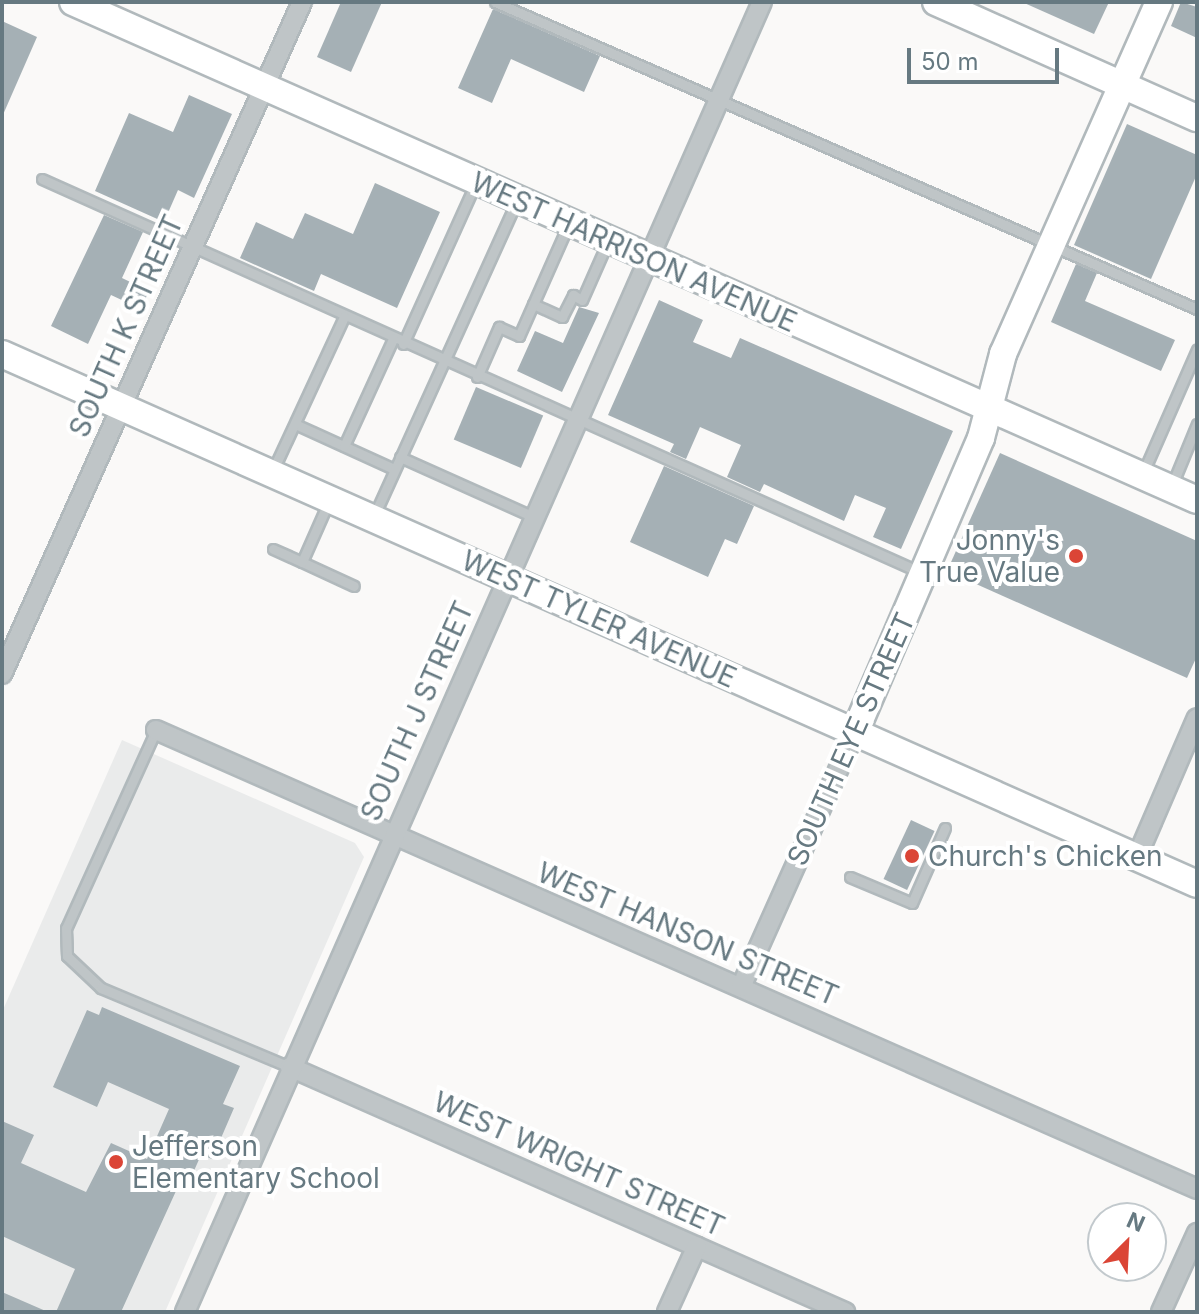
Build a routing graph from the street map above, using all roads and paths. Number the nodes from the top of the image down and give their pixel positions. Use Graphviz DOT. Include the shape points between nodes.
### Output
graph roads {
  1 [pos="73,2"];
  2 [pos="302,2"];
  3 [pos="495,2"];
  4 [pos="762,2"];
  5 [pos="936,2"];
  6 [pos="1159,2"];
  7 [pos="1123,85"];
  8 [pos="264,87"];
  9 [pos="720,100"];
  10 [pos="1197,118"];
  11 [pos="42,179"];
  12 [pos="476,182"];
  13 [pos="517,200"];
  14 [pos="569,223"];
  15 [pos="608,241"];
  16 [pos="1051,245"];
  17 [pos="193,246"];
  18 [pos="651,260"];
  19 [pos="533,304"];
  20 [pos="1197,309"];
  21 [pos="344,317"];
  22 [pos="393,339"];
  23 [pos="403,344"];
  24 [pos="1197,350"];
  25 [pos="2,354"];
  26 [pos="442,362"];
  27 [pos="477,377"];
  28 [pos="120,407"];
  29 [pos="987,408"];
  30 [pos="578,421"];
  31 [pos="295,424"];
  32 [pos="1197,424"];
  33 [pos="344,446"];
  34 [pos="400,457"];
  35 [pos="394,469"];
  36 [pos="271,474"];
  37 [pos="1142,476"];
  38 [pos="1171,489"];
  39 [pos="329,500"];
  40 [pos="1197,500"];
  41 [pos="534,517"];
  42 [pos="372,519"];
  43 [pos="273,549"];
  44 [pos="302,562"];
  45 [pos="923,574"];
  46 [pos="507,578"];
  47 [pos="354,586"];
  48 [pos="2,674"];
  49 [pos="1197,718"];
  50 [pos="156,730"];
  51 [pos="855,732"];
  52 [pos="945,828"];
  53 [pos="393,835"];
  54 [pos="1137,857"];
  55 [pos="850,877"];
  56 [pos="1197,884"];
  57 [pos="741,987"];
  58 [pos="290,1067"];
  59 [pos="1197,1189"];
  60 [pos="1197,1233"];
  61 [pos="697,1246"];
  62 [pos="185,1312"];
  63 [pos="667,1312"];
  64 [pos="845,1312"];
  65 [pos="1161,1312"];
  1 -- 8 [label="main road, WEST HARRISON AVENUE"];
  2 -- 8 [label="street, SOUTH K STREET"];
  3 -- 9 [label="lane"];
  4 -- 9 [label="street, SOUTH J STREET"];
  5 -- 7 [label="main road"];
  6 -- 7 [label="main road, SOUTH EYE STREET"];
  7 -- 10 [label="main road"];
  7 -- 16 [label="main road, SOUTH EYE STREET"];
  8 -- 12 [label="main road, WEST HARRISON AVENUE"];
  8 -- 17 [label="street, SOUTH K STREET"];
  9 -- 16 [label="lane"];
  9 -- 18 [label="street, SOUTH J STREET"];
  11 -- 17 [label="lane"];
  12 -- 13 [label="main road, WEST HARRISON AVENUE"];
  12 -- 23 [label="lane"];
  13 -- 14 [label="main road, WEST HARRISON AVENUE"];
  13 -- 26 [label="lane"];
  14 -- 15 [label="main road, WEST HARRISON AVENUE"];
  14 -- 19 [label="lane"];
  15 -- 18 [label="main road, WEST HARRISON AVENUE"];
  15 -- 19 [label="lane" via="582,300 573,295 562,317"];
  16 -- 20 [label="lane"];
  16 -- 29 [label="main road, SOUTH EYE STREET" via="1003,354"];
  17 -- 21 [label="lane"];
  17 -- 28 [label="street, SOUTH K STREET"];
  18 -- 29 [label="main road, WEST HARRISON AVENUE"];
  18 -- 30 [label="street, SOUTH J STREET"];
  19 -- 27 [label="lane" via="519,336 499,327"];
  21 -- 22 [label="lane"];
  21 -- 31 [label="lane"];
  22 -- 23 [label="lane"];
  22 -- 33 [label="lane"];
  23 -- 26 [label="lane"];
  24 -- 37 [label="lane"];
  25 -- 28 [label="main road, WEST TYLER AVENUE"];
  26 -- 27 [label="lane"];
  26 -- 34 [label="lane"];
  27 -- 30 [label="lane"];
  28 -- 36 [label="main road, WEST TYLER AVENUE"];
  28 -- 48 [label="street, SOUTH K STREET"];
  29 -- 37 [label="main road, WEST HARRISON AVENUE"];
  29 -- 45 [label="main road, SOUTH EYE STREET" via="981,438"];
  30 -- 41 [label="street, SOUTH J STREET"];
  30 -- 45 [label="lane"];
  31 -- 33 [label="lane"];
  31 -- 36 [label="lane"];
  32 -- 38 [label="lane"];
  33 -- 35 [label="lane"];
  34 -- 35 [label="lane"];
  34 -- 41 [label="lane"];
  35 -- 42 [label="lane"];
  36 -- 39 [label="main road, WEST TYLER AVENUE"];
  37 -- 38 [label="main road, WEST HARRISON AVENUE"];
  38 -- 40 [label="main road, WEST HARRISON AVENUE"];
  39 -- 42 [label="main road, WEST TYLER AVENUE"];
  39 -- 44 [label="lane"];
  41 -- 46 [label="street, SOUTH J STREET"];
  42 -- 46 [label="main road, WEST TYLER AVENUE"];
  43 -- 44 [label="lane"];
  44 -- 47 [label="lane"];
  45 -- 51 [label="main road, SOUTH EYE STREET"];
  46 -- 51 [label="main road, WEST TYLER AVENUE"];
  46 -- 53 [label="street, SOUTH J STREET"];
  49 -- 54 [label="street"];
  50 -- 53 [label="street, WEST HANSON STREET"];
  50 -- 58 [label="lane" via="66,928 67,956 101,988"];
  51 -- 54 [label="main road, WEST TYLER AVENUE"];
  51 -- 57 [label="street, SOUTH EYE STREET"];
  52 -- 55 [label="lane" via="912,903"];
  53 -- 57 [label="street, WEST HANSON STREET"];
  53 -- 58 [label="street, SOUTH J STREET"];
  54 -- 56 [label="main road, WEST TYLER AVENUE"];
  57 -- 59 [label="street, WEST HANSON STREET"];
  58 -- 61 [label="street, WEST WRIGHT STREET"];
  58 -- 62 [label="street, SOUTH J STREET"];
  60 -- 65 [label="street"];
  61 -- 63 [label="street"];
  61 -- 64 [label="street, WEST WRIGHT STREET"];
}
